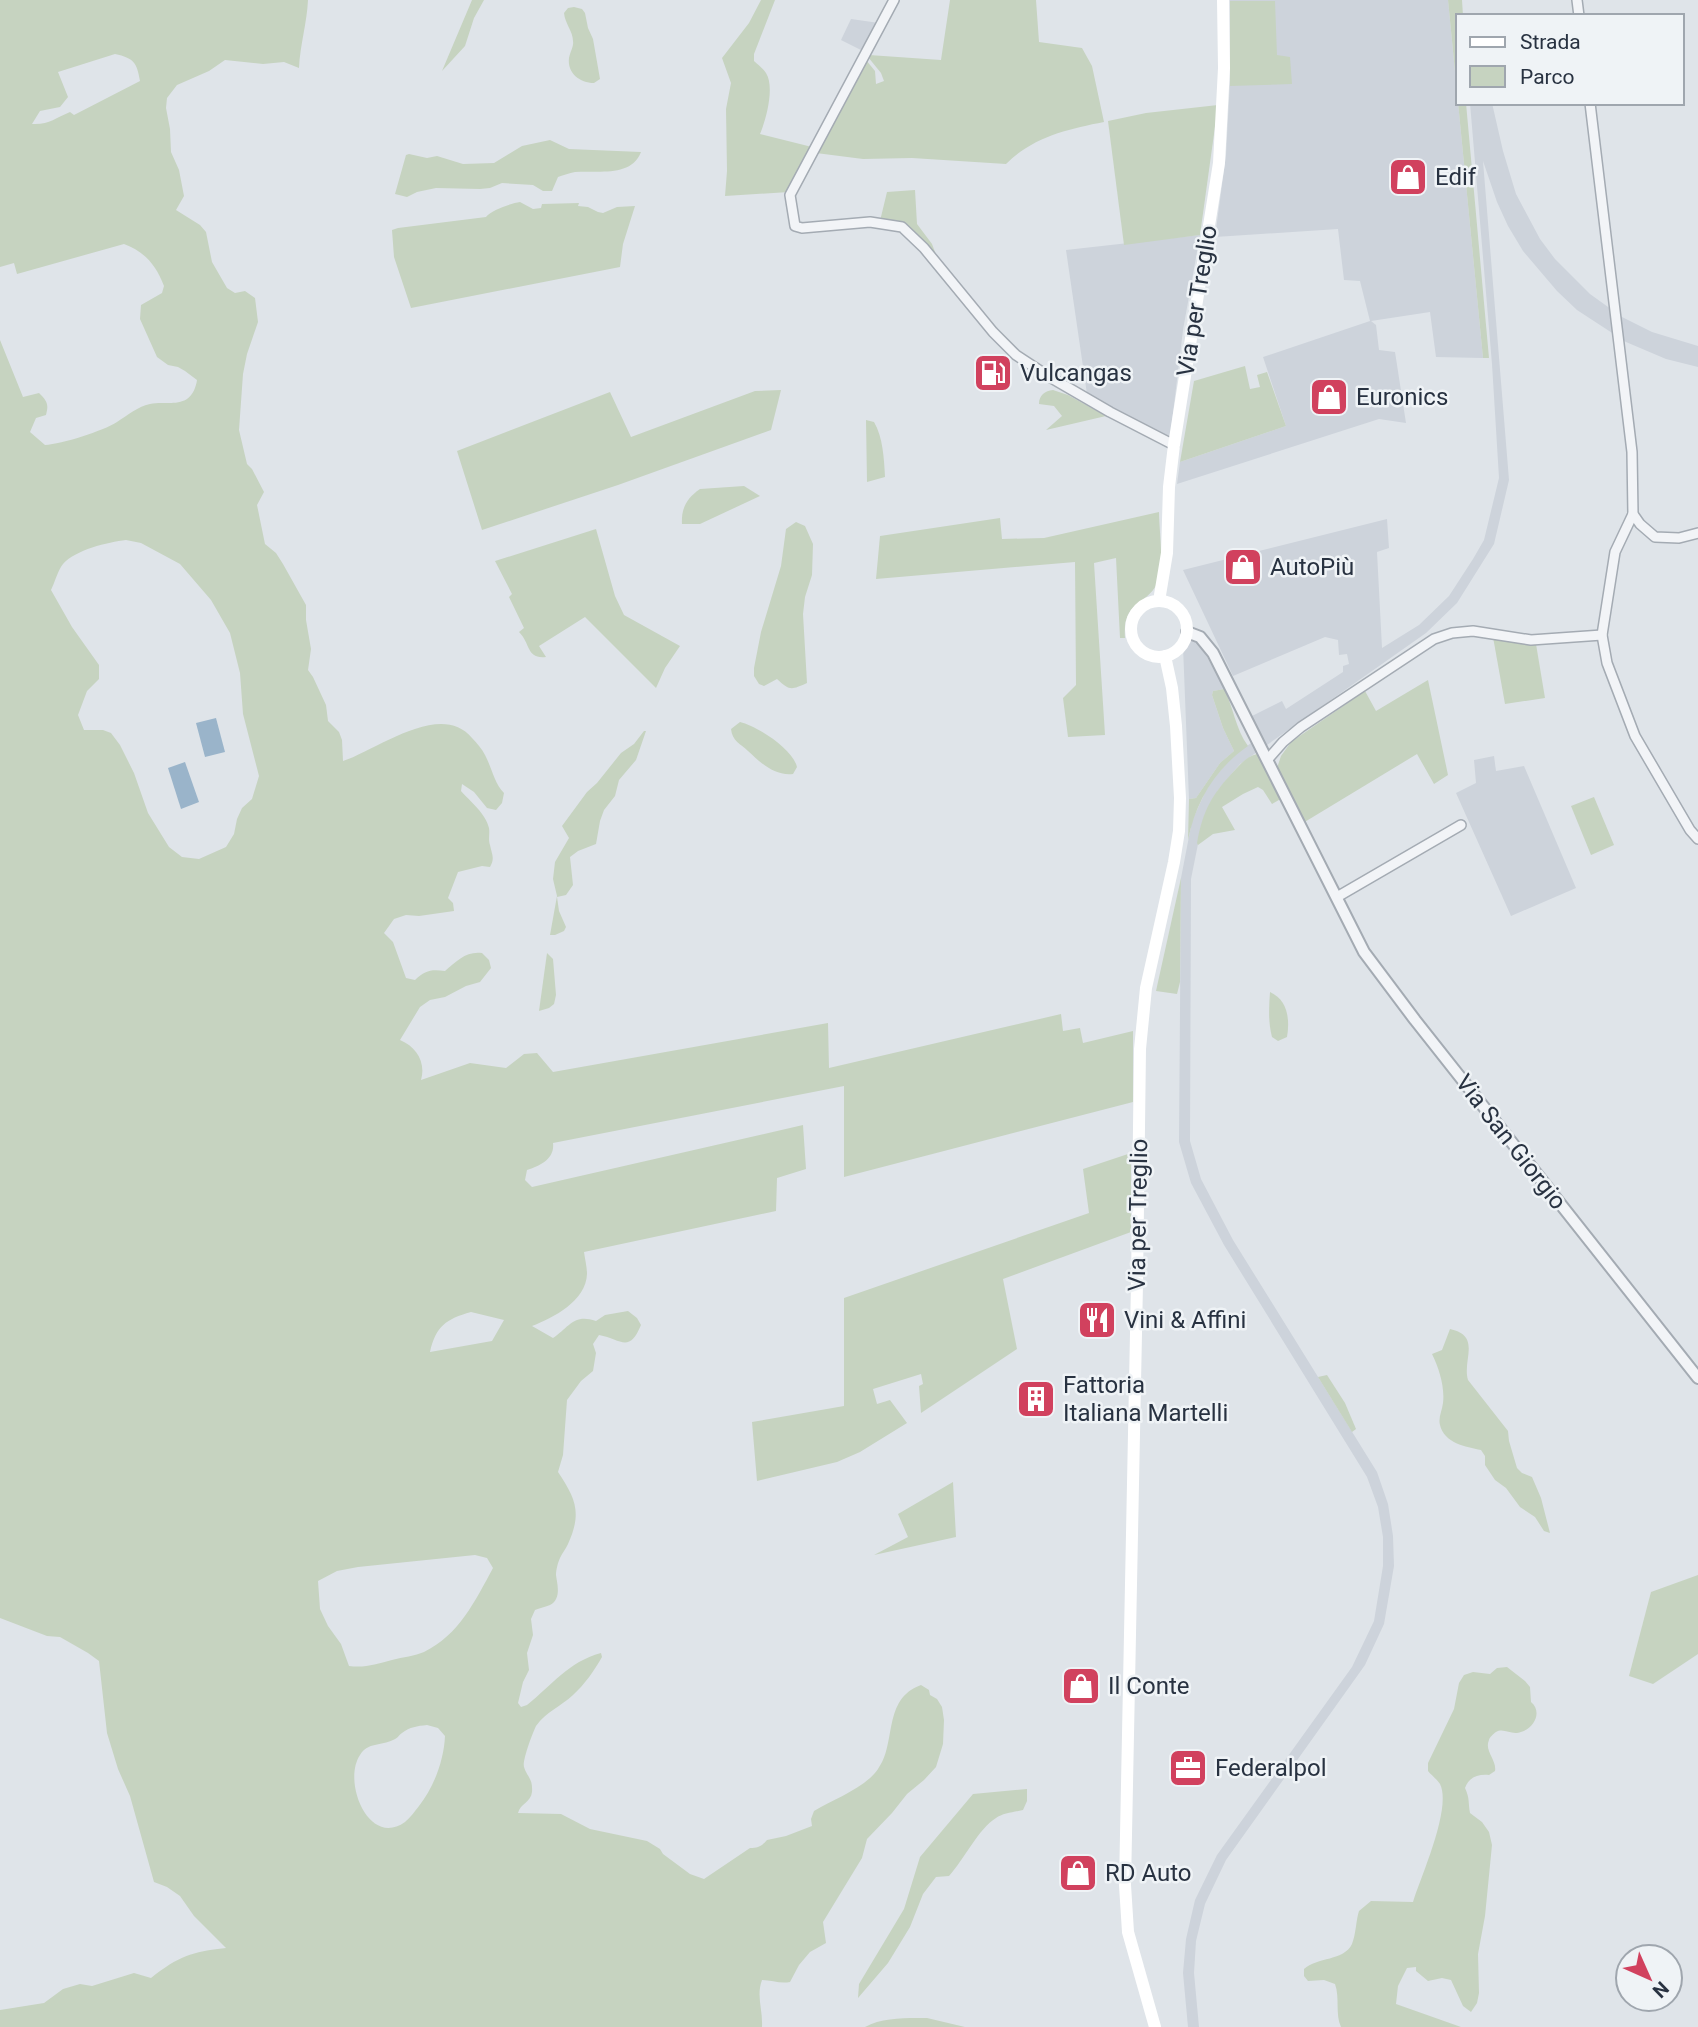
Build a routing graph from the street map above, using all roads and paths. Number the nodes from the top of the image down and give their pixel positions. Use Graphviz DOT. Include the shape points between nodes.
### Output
graph roads {
  1 [pos="894,0"];
  2 [pos="1223,0"];
  3 [pos="1590,105"];
  4 [pos="1174,445"];
  5 [pos="1633,514"];
  6 [pos="1698,533"];
  7 [pos="1159,601"];
  8 [pos="1187,632"];
  9 [pos="1602,635"];
  10 [pos="1165,656"];
  11 [pos="1268,759"];
  12 [pos="1461,825"];
  13 [pos="1698,839"];
  14 [pos="1337,897"];
  15 [pos="1698,1378"];
  16 [pos="1155,2027"];
  1 -- 4 [label="street" via="790,195 795,226 870,222 902,226 1016,355"];
  2 -- 4 [label="main road, Via per Treglio" via="1219,163"];
  3 -- 5 [label="street" via="1632,452"];
  4 -- 7 [label="main road, Via per Treglio"];
  5 -- 6 [label="street" via="1655,537"];
  5 -- 9 [label="street" via="1615,552"];
  7 -- 8 [label="main road" via="1178,608"];
  7 -- 10 [label="main road" via="1137,612 1131,628 1141,651"];
  8 -- 10 [label="main road" via="1182,645"];
  8 -- 11 [label="street, Via San Giorgio" via="1207,643"];
  9 -- 11 [label="street" via="1531,640 1473,631 1434,639 1301,727"];
  9 -- 13 [label="street" via="1607,663 1635,736"];
  10 -- 16 [label="main road, Via per Treglio" via="1176,726 1179,831 1146,988 1140,1049 1125,1885 1128,1932"];
  11 -- 14 [label="street, Via San Giorgio"];
  12 -- 14 [label="street"];
  14 -- 15 [label="street, Via San Giorgio" via="1364,952 1415,1020"];
}
